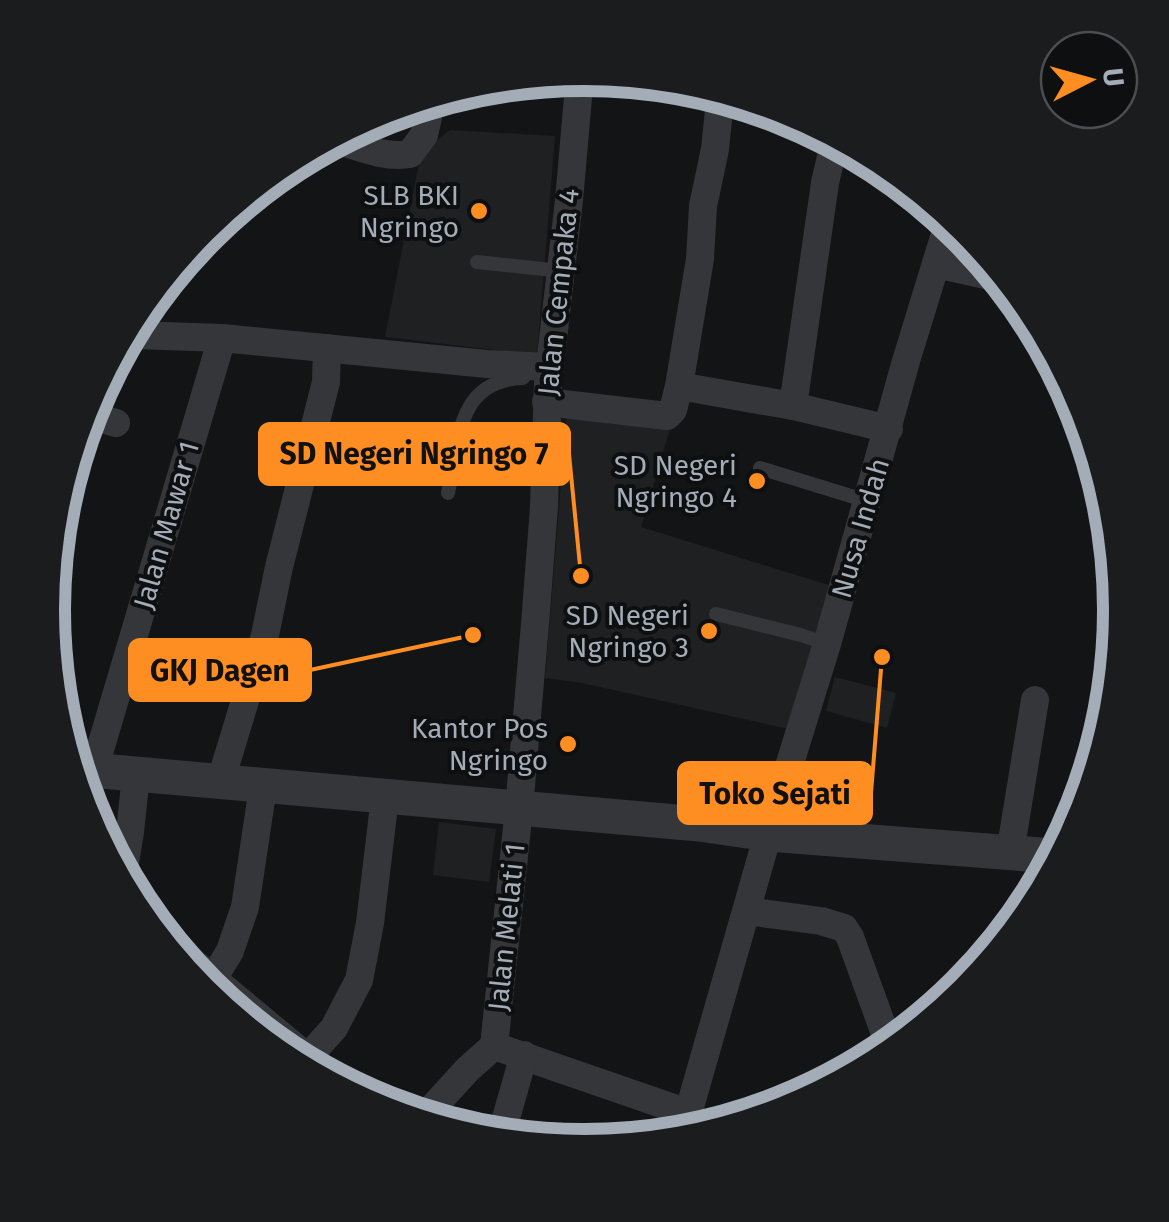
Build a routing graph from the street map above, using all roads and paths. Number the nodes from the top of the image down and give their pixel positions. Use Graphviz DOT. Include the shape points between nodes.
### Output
graph roads {
  1 [pos="578,91"];
  2 [pos="719,109"];
  3 [pos="428,116"];
  4 [pos="353,146"];
  5 [pos="832,155"];
  6 [pos="944,236"];
  7 [pos="476,262"];
  8 [pos="936,264"];
  9 [pos="560,271"];
  10 [pos="980,274"];
  11 [pos="145,335"];
  12 [pos="222,338"];
  13 [pos="328,348"];
  14 [pos="548,384"];
  15 [pos="679,386"];
  16 [pos="793,406"];
  17 [pos="102,419"];
  18 [pos="116,423"];
  19 [pos="888,428"];
  20 [pos="760,468"];
  21 [pos="448,494"];
  22 [pos="866,501"];
  23 [pos="716,614"];
  24 [pos="827,644"];
  25 [pos="1035,700"];
  26 [pos="89,763"];
  27 [pos="91,770"];
  28 [pos="136,775"];
  29 [pos="220,783"];
  30 [pos="263,787"];
  31 [pos="386,797"];
  32 [pos="519,808"];
  33 [pos="768,834"];
  34 [pos="1010,853"];
  35 [pos="126,855"];
  36 [pos="1042,855"];
  37 [pos="747,911"];
  38 [pos="215,976"];
  39 [pos="885,1034"];
  40 [pos="494,1046"];
  41 [pos="524,1055"];
  42 [pos="319,1057"];
  43 [pos="433,1108"];
  44 [pos="686,1120"];
  45 [pos="504,1124"];
  1 -- 9 [label="street, Jalan Cempaka 4"];
  2 -- 15 [label="street"];
  3 -- 4 [label="street" via="410,154"];
  5 -- 16 [label="street"];
  6 -- 8 [label="street, Nusa Indah"];
  7 -- 9 [label="lane"];
  8 -- 10 [label="street"];
  8 -- 19 [label="street, Nusa Indah"];
  9 -- 14 [label="street, Jalan Cempaka 4"];
  11 -- 12 [label="street"];
  12 -- 13 [label="street"];
  12 -- 26 [label="street, Jalan Mawar 1" via="125,670"];
  13 -- 14 [label="street" via="487,364"];
  13 -- 29 [label="street" via="326,382 265,635"];
  14 -- 15 [label="street" via="668,416"];
  14 -- 21 [label="lane" via="506,378 482,390 466,409"];
  14 -- 32 [label="street, Jalan Cempaka 4"];
  15 -- 16 [label="street"];
  16 -- 19 [label="street"];
  17 -- 18 [label="street"];
  19 -- 22 [label="street, Nusa Indah"];
  20 -- 22 [label="lane"];
  22 -- 24 [label="street, Nusa Indah"];
  23 -- 24 [label="lane"];
  24 -- 33 [label="street, Nusa Indah"];
  25 -- 34 [label="street"];
  27 -- 28 [label="street"];
  28 -- 29 [label="street"];
  28 -- 35 [label="street"];
  29 -- 30 [label="street"];
  30 -- 31 [label="street"];
  30 -- 38 [label="street" via="245,906"];
  31 -- 32 [label="street"];
  31 -- 42 [label="street" via="365,960"];
  32 -- 33 [label="street"];
  32 -- 40 [label="street, Jalan Melati 1"];
  33 -- 34 [label="street"];
  33 -- 37 [label="street, Nusa Indah"];
  34 -- 36 [label="street"];
  37 -- 39 [label="street" via="844,928"];
  37 -- 44 [label="street, Nusa Indah"];
  40 -- 41 [label="street"];
  40 -- 43 [label="street"];
  41 -- 44 [label="street"];
  41 -- 45 [label="street"];
}
